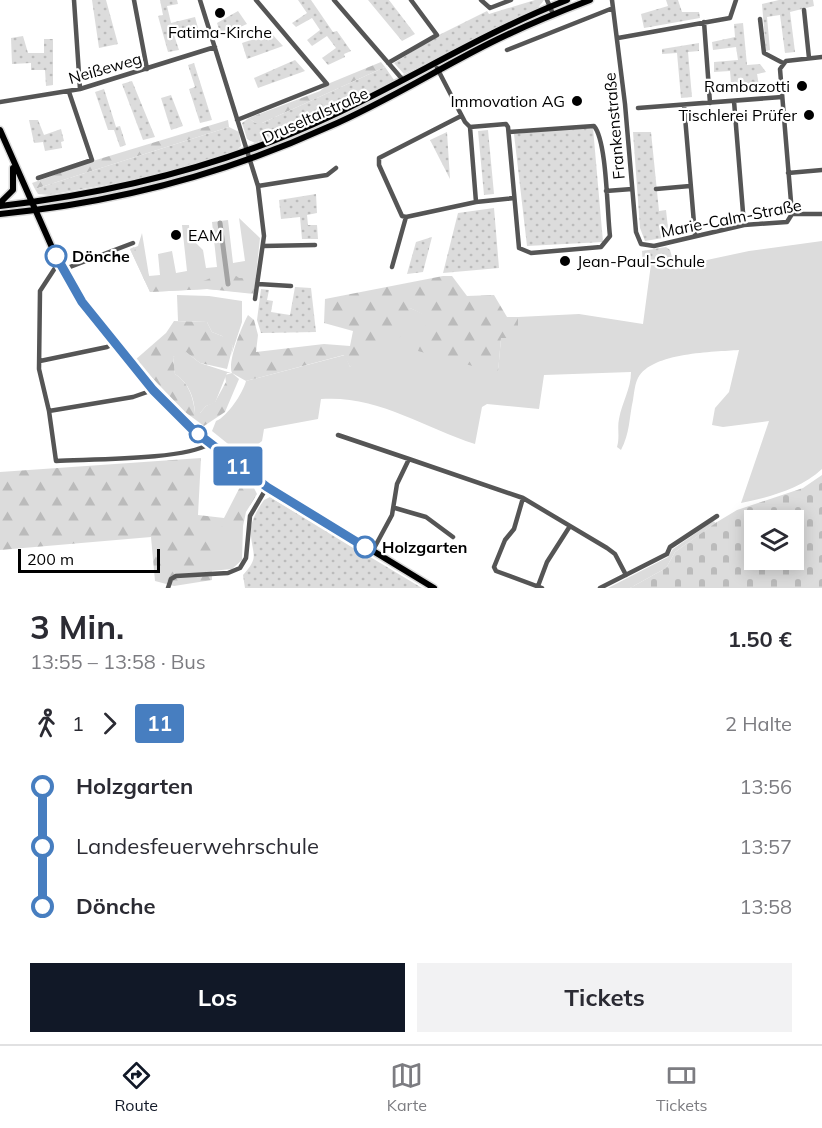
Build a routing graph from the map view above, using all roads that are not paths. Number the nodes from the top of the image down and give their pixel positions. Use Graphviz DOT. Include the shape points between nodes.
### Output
graph roads {
  1 [pos="74,0"];
  2 [pos="134,0"];
  3 [pos="200,0"];
  4 [pos="256,0"];
  5 [pos="334,0"];
  6 [pos="411,0"];
  7 [pos="481,0"];
  8 [pos="511,0"];
  9 [pos="567,0"];
  10 [pos="590,0"];
  11 [pos="613,0"];
  12 [pos="736,0"];
  13 [pos="549,3"];
  14 [pos="613,8"];
  15 [pos="804,10"];
  16 [pos="554,14"];
  17 [pos="760,19"];
  18 [pos="704,22"];
  19 [pos="618,38"];
  20 [pos="215,47"];
  21 [pos="507,50"];
  22 [pos="822,57"];
  23 [pos="809,58"];
  24 [pos="388,63"];
  25 [pos="435,63"];
  26 [pos="783,63"];
  27 [pos="147,69"];
  28 [pos="438,70"];
  29 [pos="403,80"];
  30 [pos="80,89"];
  31 [pos="69,92"];
  32 [pos="782,97"];
  33 [pos="734,101"];
  34 [pos="0,102"];
  35 [pos="710,103"];
  36 [pos="684,105"];
  37 [pos="638,108"];
  38 [pos="460,116"];
  39 [pos="237,120"];
  40 [pos="470,127"];
  41 [pos="0,130"];
  42 [pos="509,132"];
  43 [pos="246,151"];
  44 [pos="248,159"];
  45 [pos="13,164"];
  46 [pos="336,168"];
  47 [pos="822,170"];
  48 [pos="788,173"];
  49 [pos="38,178"];
  50 [pos="258,186"];
  51 [pos="690,186"];
  52 [pos="632,189"];
  53 [pos="656,189"];
  54 [pos="606,191"];
  55 [pos="514,198"];
  56 [pos="476,202"];
  57 [pos="32,203"];
  58 [pos="0,205"];
  59 [pos="35,211"];
  60 [pos="0,214"];
  61 [pos="792,214"];
  62 [pos="822,214"];
  63 [pos="406,217"];
  64 [pos="744,225"];
  65 [pos="695,235"];
  66 [pos="133,243"];
  67 [pos="315,245"];
  68 [pos="263,246"];
  69 [pos="645,247"];
  70 [pos="392,267"];
  71 [pos="61,268"];
  72 [pos="258,284"];
  73 [pos="291,286"];
  74 [pos="255,299"];
  75 [pos="115,343"];
  76 [pos="40,361"];
  77 [pos="153,390"];
  78 [pos="49,411"];
  79 [pos="338,435"];
  80 [pos="210,444"];
  81 [pos="409,459"];
  82 [pos="267,487"];
  83 [pos="523,498"];
  84 [pos="394,508"];
  85 [pos="717,516"];
  86 [pos="570,526"];
  87 [pos="453,537"];
  88 [pos="372,552"];
  89 [pos="626,575"];
  90 [pos="540,587"];
  91 [pos="168,588"];
  92 [pos="434,588"];
  93 [pos="600,588"];
  1 -- 30 [label="street"];
  2 -- 27 [label="street"];
  3 -- 20 [label="street"];
  4 -- 39 [label="street, Druseltalstraße" via="327,84"];
  5 -- 24 [label="street"];
  6 -- 24 [label="street" via="437,35"];
  7 -- 8 [label="street" via="490,8"];
  9 -- 13 [label="main road, Druseltalstraße"];
  10 -- 16 [label="main road, Druseltalstraße"];
  11 -- 14 [label="street, Frankenstraße"];
  12 -- 18 [label="street" via="730,18"];
  13 -- 16 [label="street"];
  13 -- 25 [label="main road, Druseltalstraße"];
  14 -- 19 [label="street, Frankenstraße"];
  14 -- 21 [label="street"];
  15 -- 23 [label="street"];
  16 -- 28 [label="main road, Druseltalstraße"];
  17 -- 26 [label="street" via="764,53"];
  18 -- 19 [label="street"];
  18 -- 35 [label="street"];
  19 -- 52 [label="street, Frankenstraße"];
  20 -- 27 [label="street, Neißeweg"];
  20 -- 39 [label="street"];
  22 -- 23 [label="street"];
  23 -- 26 [label="street"];
  24 -- 29 [label="street"];
  25 -- 28 [label="street"];
  25 -- 29 [label="main road, Druseltalstraße"];
  26 -- 32 [label="street"];
  27 -- 30 [label="street, Neißeweg"];
  28 -- 38 [label="street"];
  28 -- 44 [label="main road, Druseltalstraße" via="328,128"];
  29 -- 43 [label="main road, Druseltalstraße" via="329,117"];
  30 -- 31 [label="street, Neißeweg"];
  31 -- 34 [label="street, Neißeweg"];
  31 -- 49 [label="street" via="92,160"];
  32 -- 33 [label="street"];
  32 -- 48 [label="street"];
  33 -- 35 [label="street"];
  33 -- 64 [label="street"];
  35 -- 36 [label="street"];
  36 -- 37 [label="street"];
  36 -- 51 [label="street"];
  38 -- 40 [label="street"];
  38 -- 63 [label="street" via="379,158 402,216"];
  39 -- 43 [label="street"];
  40 -- 42 [label="street" via="506,124"];
  40 -- 56 [label="street"];
  41 -- 45 [label="main road"];
  42 -- 54 [label="street" via="594,126 600,132"];
  42 -- 55 [label="street"];
  43 -- 44 [label="street"];
  43 -- 57 [label="main road, Druseltalstraße" via="147,181"];
  44 -- 50 [label="street"];
  44 -- 59 [label="main road, Druseltalstraße" via="137,192"];
  45 -- 57 [label="main road"];
  45 -- 58 [label="main road" via="13,190"];
  46 -- 50 [label="street" via="327,175"];
  47 -- 48 [label="street"];
  48 -- 61 [label="street"];
  50 -- 68 [label="street"];
  51 -- 53 [label="street"];
  51 -- 65 [label="street"];
  52 -- 54 [label="street"];
  52 -- 69 [label="street, Frankenstraße" via="637,239"];
  54 -- 55 [label="street" via="610,236 601,247 531,253 519,248"];
  55 -- 56 [label="street"];
  56 -- 63 [label="street"];
  57 -- 58 [label="main road, Druseltalstraße"];
  57 -- 59 [label="main road"];
  59 -- 60 [label="main road, Druseltalstraße"];
  59 -- 71 [label="main road"];
  61 -- 62 [label="street, Marie-Calm-Straße"];
  61 -- 64 [label="street, Marie-Calm-Straße" via="787,222"];
  63 -- 70 [label="street"];
  64 -- 65 [label="street, Marie-Calm-Straße"];
  65 -- 69 [label="street, Marie-Calm-Straße"];
  66 -- 71 [label="street"];
  67 -- 68 [label="street"];
  68 -- 72 [label="street"];
  71 -- 75 [label="main road"];
  71 -- 76 [label="street" via="55,268 40,291"];
  72 -- 73 [label="street"];
  72 -- 74 [label="street"];
  75 -- 76 [label="street"];
  75 -- 77 [label="main road"];
  76 -- 78 [label="street"];
  77 -- 78 [label="street" via="133,398"];
  77 -- 80 [label="main road"];
  78 -- 80 [label="street" via="56,461 175,454"];
  79 -- 81 [label="street" via="346,434"];
  80 -- 82 [label="main road"];
  81 -- 83 [label="street"];
  81 -- 84 [label="street" via="397,484"];
  82 -- 88 [label="main road"];
  82 -- 91 [label="street" via="250,516 246,558 240,568 228,573 176,576"];
  83 -- 86 [label="street"];
  83 -- 90 [label="street" via="514,530 505,540 494,567"];
  84 -- 87 [label="street" via="426,517"];
  84 -- 88 [label="street"];
  85 -- 89 [label="street" via="667,554"];
  86 -- 89 [label="street" via="615,554"];
  86 -- 90 [label="street" via="547,562"];
  88 -- 92 [label="main road"];
  89 -- 93 [label="street"];
}
